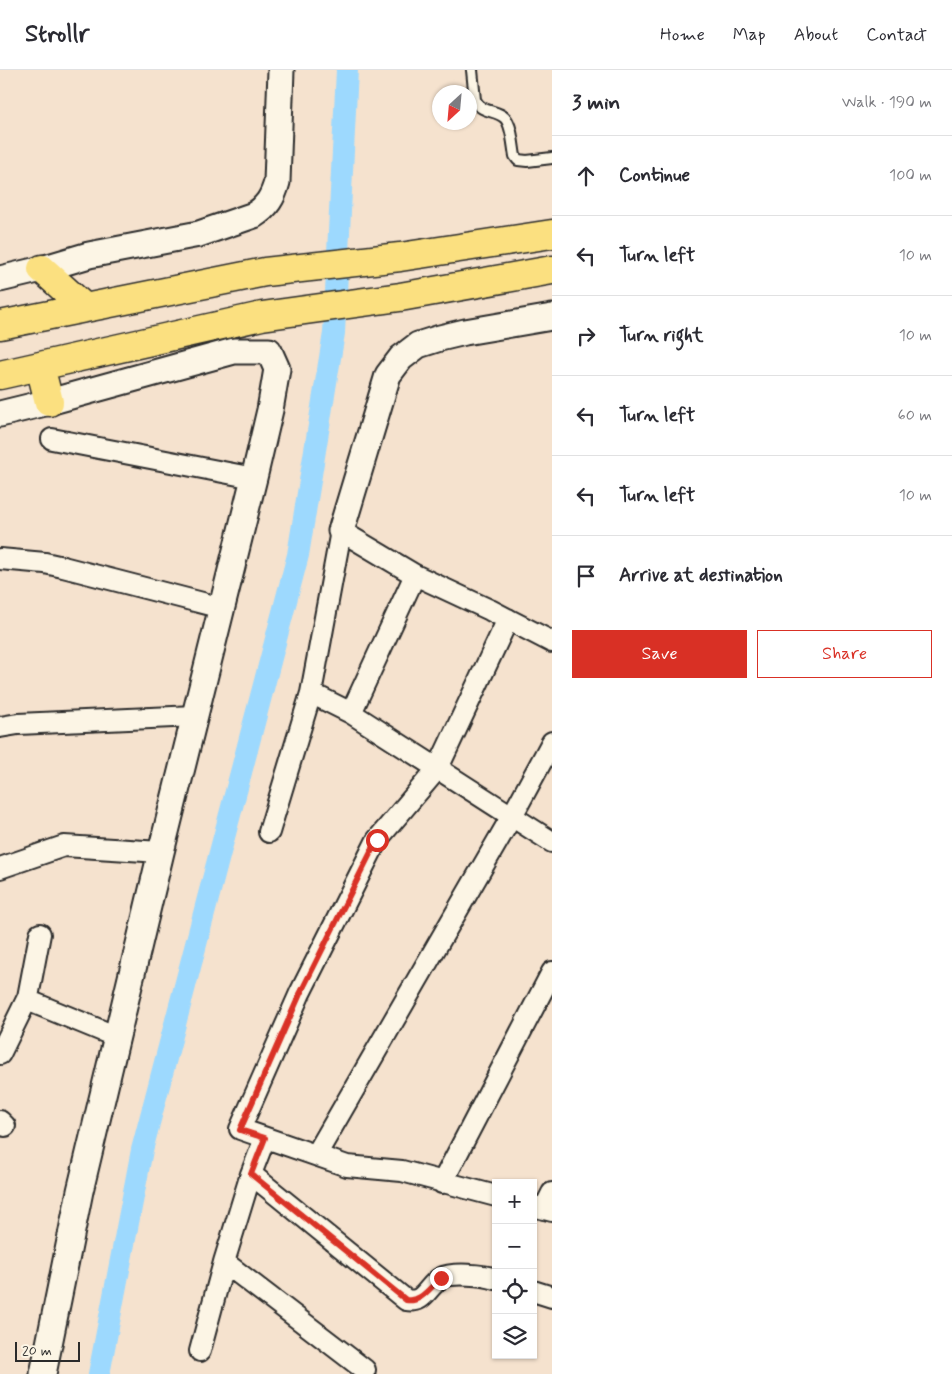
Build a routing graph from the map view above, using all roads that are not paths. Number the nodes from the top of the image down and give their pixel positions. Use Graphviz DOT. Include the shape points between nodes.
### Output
graph roads {
  1 [pos="281,70"];
  2 [pos="472,70"];
  3 [pos="552,158"];
  4 [pos="552,234"];
  5 [pos="42,270"];
  6 [pos="552,270"];
  7 [pos="0,279"];
  8 [pos="85,308"];
  9 [pos="552,317"];
  10 [pos="0,325"];
  11 [pos="40,366"];
  12 [pos="0,375"];
  13 [pos="49,402"];
  14 [pos="0,414"];
  15 [pos="52,439"];
  16 [pos="254,478"];
  17 [pos="340,531"];
  18 [pos="0,559"];
  19 [pos="415,575"];
  20 [pos="222,608"];
  21 [pos="508,619"];
  22 [pos="552,642"];
  23 [pos="311,693"];
  24 [pos="350,713"];
  25 [pos="195,716"];
  26 [pos="0,727"];
  27 [pos="552,742"];
  28 [pos="438,768"];
  29 [pos="512,816"];
  30 [pos="269,832"];
  31 [pos="552,842"];
  32 [pos="161,852"];
  33 [pos="0,868"];
  34 [pos="40,934"];
  35 [pos="552,972"];
  36 [pos="27,1000"];
  37 [pos="117,1037"];
  38 [pos="0,1054"];
  39 [pos="265,1138"];
  40 [pos="316,1155"];
  41 [pos="251,1174"];
  42 [pos="442,1183"];
  43 [pos="492,1195"];
  44 [pos="224,1262"];
  45 [pos="492,1278"];
  46 [pos="537,1292"];
  47 [pos="552,1297"];
  48 [pos="200,1351"];
  49 [pos="365,1370"];
  50 [pos="43,1374"];
  1 -- 5 [label="street" via="276,182 269,203 262,210 199,234 79,257"];
  2 -- 3 [label="lane" via="478,104 506,119 518,160"];
  4 -- 8 [label="highway" via="400,257 265,272"];
  5 -- 7 [label="street"];
  5 -- 8 [label="highway"];
  6 -- 11 [label="highway" via="400,297 262,316"];
  8 -- 10 [label="highway"];
  9 -- 17 [label="street" via="440,338 418,345 401,358 388,375"];
  11 -- 12 [label="highway"];
  11 -- 13 [label="highway"];
  13 -- 14 [label="street"];
  13 -- 16 [label="street" via="234,351 269,351 276,369"];
  15 -- 16 [label="street"];
  16 -- 20 [label="street"];
  17 -- 19 [label="street"];
  17 -- 23 [label="street"];
  18 -- 20 [label="street" via="45,563"];
  19 -- 21 [label="street"];
  19 -- 24 [label="street"];
  20 -- 25 [label="street"];
  21 -- 22 [label="street"];
  21 -- 28 [label="street"];
  23 -- 24 [label="street"];
  23 -- 30 [label="street"];
  24 -- 28 [label="street"];
  25 -- 26 [label="street"];
  25 -- 32 [label="street"];
  27 -- 29 [label="street"];
  28 -- 29 [label="street"];
  28 -- 39 [label="street" via="377,840 300,994 240,1130"];
  29 -- 31 [label="street"];
  29 -- 40 [label="street"];
  32 -- 33 [label="street" via="64,846"];
  32 -- 37 [label="street"];
  34 -- 36 [label="street"];
  35 -- 42 [label="street"];
  36 -- 37 [label="street"];
  36 -- 38 [label="street"];
  37 -- 50 [label="street" via="80,1191"];
  39 -- 40 [label="street"];
  39 -- 41 [label="street"];
  40 -- 42 [label="street" via="347,1166 402,1171"];
  41 -- 44 [label="street"];
  41 -- 45 [label="street" via="406,1300 417,1300 447,1276 473,1274"];
  42 -- 43 [label="street"];
  44 -- 48 [label="street"];
  44 -- 49 [label="street"];
  46 -- 47 [label="street"];
}
